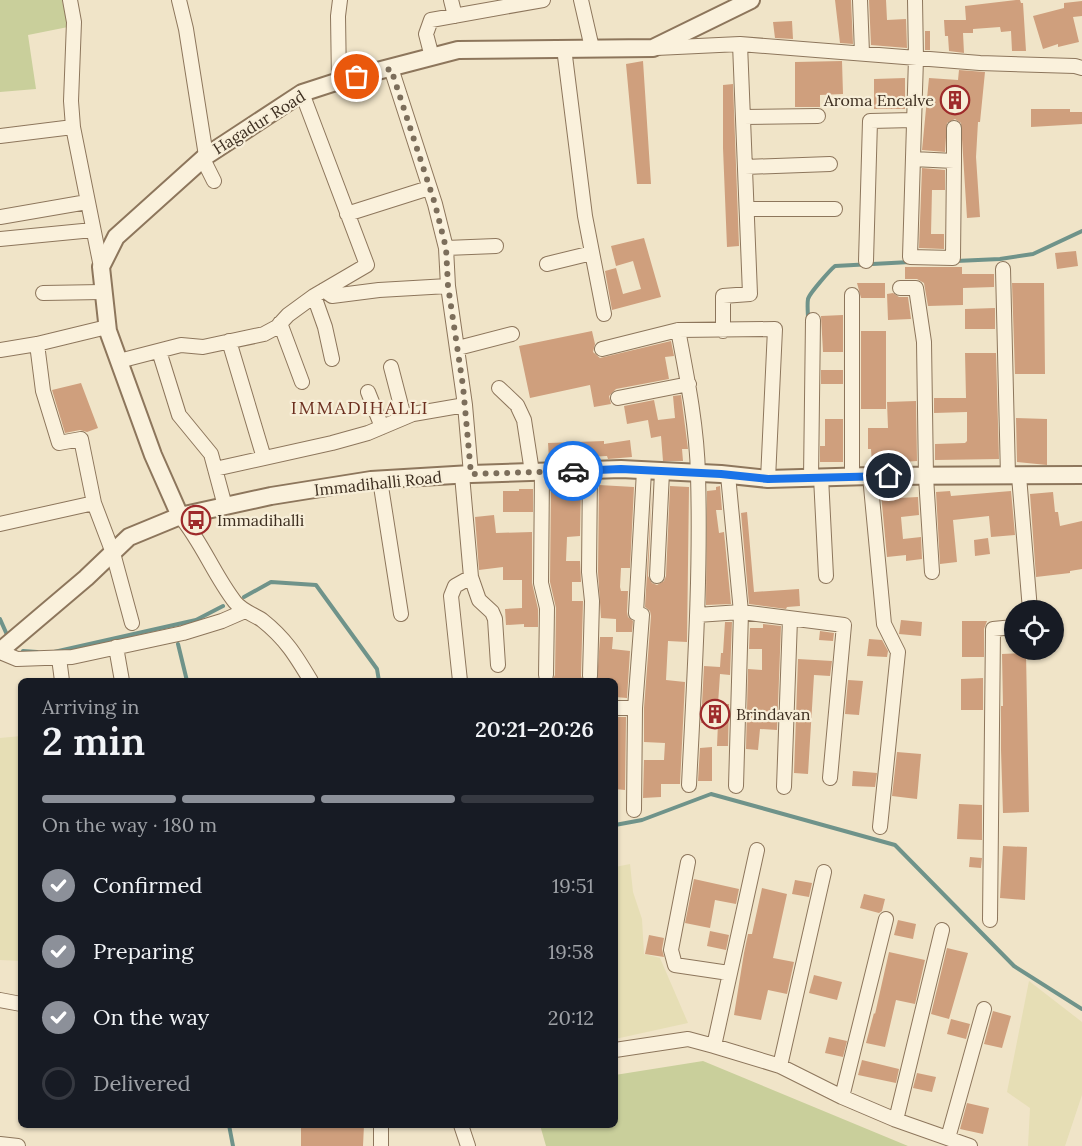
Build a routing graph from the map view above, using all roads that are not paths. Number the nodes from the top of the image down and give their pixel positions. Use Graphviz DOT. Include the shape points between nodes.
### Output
graph roads {
  1 [pos="70,0"];
  2 [pos="179,0"];
  3 [pos="340,0"];
  4 [pos="451,0"];
  5 [pos="543,0"];
  6 [pos="582,0"];
  7 [pos="751,0"];
  8 [pos="860,0"];
  9 [pos="915,0"];
  10 [pos="455,16"];
  11 [pos="740,44"];
  12 [pos="564,48"];
  13 [pos="592,48"];
  14 [pos="653,48"];
  15 [pos="862,53"];
  16 [pos="432,57"];
  17 [pos="916,58"];
  18 [pos="1082,68"];
  19 [pos="391,69"];
  20 [pos="339,81"];
  21 [pos="302,93"];
  22 [pos="818,116"];
  23 [pos="743,117"];
  24 [pos="914,120"];
  25 [pos="72,127"];
  26 [pos="954,128"];
  27 [pos="0,136"];
  28 [pos="204,157"];
  29 [pos="913,159"];
  30 [pos="954,161"];
  31 [pos="830,164"];
  32 [pos="745,167"];
  33 [pos="214,181"];
  34 [pos="429,188"];
  35 [pos="87,202"];
  36 [pos="747,209"];
  37 [pos="835,209"];
  38 [pos="347,214"];
  39 [pos="0,217"];
  40 [pos="93,231"];
  41 [pos="0,239"];
  42 [pos="496,246"];
  43 [pos="446,248"];
  44 [pos="592,253"];
  45 [pos="866,261"];
  46 [pos="547,264"];
  47 [pos="101,267"];
  48 [pos="1002,269"];
  49 [pos="448,286"];
  50 [pos="900,288"];
  51 [pos="43,292"];
  52 [pos="102,292"];
  53 [pos="319,293"];
  54 [pos="852,295"];
  55 [pos="604,314"];
  56 [pos="813,320"];
  57 [pos="280,323"];
  58 [pos="108,327"];
  59 [pos="678,330"];
  60 [pos="723,331"];
  61 [pos="512,334"];
  62 [pos="229,341"];
  63 [pos="37,344"];
  64 [pos="458,348"];
  65 [pos="602,349"];
  66 [pos="0,350"];
  67 [pos="159,351"];
  68 [pos="332,359"];
  69 [pos="119,362"];
  70 [pos="390,367"];
  71 [pos="302,382"];
  72 [pos="689,384"];
  73 [pos="499,388"];
  74 [pos="368,392"];
  75 [pos="618,398"];
  76 [pos="465,405"];
  77 [pos="404,417"];
  78 [pos="382,427"];
  79 [pos="264,458"];
  80 [pos="215,469"];
  81 [pos="590,470"];
  82 [pos="644,471"];
  83 [pos="537,472"];
  84 [pos="662,472"];
  85 [pos="698,473"];
  86 [pos="467,474"];
  87 [pos="728,475"];
  88 [pos="1082,475"];
  89 [pos="870,476"];
  90 [pos="1013,476"];
  91 [pos="852,477"];
  92 [pos="926,477"];
  93 [pos="816,478"];
  94 [pos="768,479"];
  95 [pos="380,480"];
  96 [pos="94,502"];
  97 [pos="225,506"];
  98 [pos="180,516"];
  99 [pos="0,524"];
  100 [pos="113,553"];
  101 [pos="932,572"];
  102 [pos="657,576"];
  103 [pos="826,576"];
  104 [pos="471,577"];
  105 [pos="1029,600"];
  106 [pos="245,610"];
  107 [pos="741,612"];
  108 [pos="401,614"];
  109 [pos="697,615"];
  110 [pos="790,619"];
  111 [pos="132,623"];
  112 [pos="1004,628"];
  113 [pos="116,647"];
  114 [pos="0,651"];
  115 [pos="59,658"];
  116 [pos="498,665"];
  117 [pos="546,675"];
  118 [pos="590,676"];
  119 [pos="62,678"];
  120 [pos="121,678"];
  121 [pos="309,678"];
  122 [pos="460,678"];
  123 [pos="618,708"];
  124 [pos="635,708"];
  125 [pos="830,778"];
  126 [pos="689,785"];
  127 [pos="736,786"];
  128 [pos="784,787"];
  129 [pos="634,810"];
  130 [pos="880,827"];
  131 [pos="757,850"];
  132 [pos="688,862"];
  133 [pos="824,872"];
  134 [pos="886,919"];
  135 [pos="990,920"];
  136 [pos="942,930"];
  137 [pos="729,973"];
  138 [pos="0,1000"];
  139 [pos="18,1003"];
  140 [pos="984,1009"];
  141 [pos="714,1046"];
  142 [pos="618,1050"];
  143 [pos="780,1066"];
  144 [pos="842,1097"];
  145 [pos="896,1120"];
  146 [pos="381,1128"];
  147 [pos="462,1128"];
  148 [pos="948,1138"];
  149 [pos="0,1144"];
  150 [pos="18,1146"];
  151 [pos="381,1146"];
  152 [pos="468,1146"];
  153 [pos="970,1146"];
  1 -- 25 [label="street" via="74,22"];
  2 -- 28 [label="street"];
  3 -- 20 [label="street"];
  4 -- 10 [label="street"];
  5 -- 10 [label="street"];
  6 -- 13 [label="street"];
  7 -- 14 [label="street, Hagadur Road"];
  8 -- 15 [label="street"];
  9 -- 17 [label="street"];
  10 -- 16 [label="street" via="431,20 426,34"];
  11 -- 14 [label="street"];
  11 -- 15 [label="street"];
  11 -- 23 [label="street"];
  12 -- 13 [label="street, Hagadur Road"];
  12 -- 16 [label="street, Hagadur Road" via="458,50"];
  12 -- 44 [label="street"];
  13 -- 14 [label="street, Hagadur Road"];
  15 -- 17 [label="street"];
  16 -- 19 [label="street, Hagadur Road"];
  17 -- 18 [label="street"];
  17 -- 24 [label="street"];
  19 -- 20 [label="street, Hagadur Road"];
  19 -- 34 [label="street"];
  20 -- 21 [label="street, Hagadur Road"];
  21 -- 28 [label="street, Hagadur Road"];
  21 -- 38 [label="street"];
  22 -- 23 [label="street"];
  23 -- 32 [label="street"];
  24 -- 29 [label="street"];
  24 -- 45 [label="street" via="870,121"];
  25 -- 27 [label="street"];
  25 -- 35 [label="street"];
  26 -- 30 [label="street"];
  28 -- 33 [label="street"];
  28 -- 47 [label="street, Hagadur Road" via="116,237"];
  29 -- 30 [label="street"];
  29 -- 30 [label="street" via="910,257 953,258"];
  31 -- 32 [label="street"];
  32 -- 36 [label="street"];
  34 -- 38 [label="street"];
  34 -- 43 [label="street"];
  35 -- 39 [label="street"];
  35 -- 40 [label="street"];
  36 -- 37 [label="street"];
  36 -- 60 [label="street" via="750,294 723,296"];
  38 -- 53 [label="street" via="367,265"];
  40 -- 41 [label="street"];
  40 -- 47 [label="street"];
  42 -- 43 [label="street"];
  43 -- 49 [label="street"];
  44 -- 46 [label="street"];
  44 -- 55 [label="street"];
  47 -- 52 [label="street, Hagadur Road"];
  48 -- 90 [label="street"];
  49 -- 53 [label="street" via="332,297"];
  49 -- 64 [label="street"];
  50 -- 92 [label="street" via="916,288 924,342"];
  51 -- 52 [label="street"];
  52 -- 58 [label="street, Hagadur Road"];
  53 -- 57 [label="street"];
  53 -- 68 [label="street"];
  54 -- 91 [label="street"];
  56 -- 93 [label="street"];
  57 -- 62 [label="street" via="264,334"];
  57 -- 71 [label="street"];
  58 -- 63 [label="street"];
  58 -- 69 [label="street, Hagadur Road"];
  59 -- 60 [label="street"];
  59 -- 65 [label="street"];
  59 -- 72 [label="street"];
  60 -- 94 [label="street" via="775,329"];
  61 -- 64 [label="street"];
  62 -- 67 [label="street"];
  62 -- 79 [label="street"];
  63 -- 66 [label="street"];
  63 -- 96 [label="street" via="43,391 59,443 81,440"];
  64 -- 76 [label="street"];
  67 -- 69 [label="street"];
  67 -- 80 [label="street" via="179,415 211,454"];
  69 -- 98 [label="street, Hagadur Road"];
  70 -- 77 [label="street"];
  72 -- 75 [label="street"];
  72 -- 85 [label="street"];
  73 -- 83 [label="street" via="517,405 524,420"];
  74 -- 78 [label="street"];
  76 -- 77 [label="street"];
  76 -- 86 [label="street"];
  77 -- 78 [label="street"];
  78 -- 79 [label="street"];
  79 -- 80 [label="street"];
  80 -- 97 [label="street"];
  81 -- 82 [label="street, Immadihalli Road"];
  81 -- 83 [label="street, Immadihalli Road"];
  81 -- 118 [label="street"];
  82 -- 84 [label="street, Immadihalli Road"];
  82 -- 124 [label="street" via="636,613 642,615"];
  83 -- 86 [label="street, Immadihalli Road"];
  83 -- 117 [label="street" via="541,583 547,608"];
  84 -- 85 [label="street, Immadihalli Road"];
  84 -- 102 [label="street"];
  85 -- 87 [label="street, Immadihalli Road"];
  85 -- 109 [label="street"];
  86 -- 95 [label="street, Immadihalli Road"];
  86 -- 104 [label="street"];
  87 -- 94 [label="street, Immadihalli Road"];
  87 -- 107 [label="street"];
  88 -- 90 [label="street, Immadihalli Road"];
  89 -- 91 [label="street, Immadihalli Road"];
  89 -- 92 [label="street, Immadihalli Road"];
  89 -- 130 [label="street" via="884,624 898,652"];
  90 -- 92 [label="street, Immadihalli Road"];
  90 -- 105 [label="street"];
  91 -- 93 [label="street, Immadihalli Road"];
  92 -- 101 [label="street"];
  93 -- 94 [label="street, Immadihalli Road"];
  93 -- 103 [label="street"];
  95 -- 97 [label="street, Immadihalli Road"];
  95 -- 108 [label="street"];
  96 -- 99 [label="street"];
  96 -- 100 [label="street"];
  97 -- 98 [label="street, Immadihalli Road"];
  98 -- 100 [label="street, Immadihalli Road" via="129,537"];
  98 -- 106 [label="street" via="192,529 237,604"];
  100 -- 111 [label="street"];
  100 -- 114 [label="street, Immadihalli Road"];
  104 -- 116 [label="street" via="479,600 495,620"];
  104 -- 122 [label="street" via="455,586 451,596"];
  106 -- 113 [label="street" via="183,633"];
  106 -- 121 [label="street" via="288,643"];
  107 -- 109 [label="street"];
  107 -- 110 [label="street"];
  107 -- 127 [label="street"];
  109 -- 126 [label="street"];
  110 -- 125 [label="street" via="844,625"];
  110 -- 128 [label="street"];
  112 -- 135 [label="street" via="993,629"];
  113 -- 115 [label="street"];
  113 -- 120 [label="street"];
  114 -- 115 [label="street" via="17,659"];
  115 -- 119 [label="street"];
  123 -- 124 [label="street"];
  124 -- 129 [label="street"];
  131 -- 137 [label="street"];
  132 -- 137 [label="street" via="671,950 675,965"];
  133 -- 143 [label="street"];
  134 -- 144 [label="street"];
  136 -- 145 [label="street"];
  137 -- 141 [label="street"];
  138 -- 139 [label="street"];
  140 -- 148 [label="street"];
  141 -- 142 [label="street" via="688,1039"];
  141 -- 143 [label="street"];
  143 -- 144 [label="street"];
  144 -- 145 [label="street"];
  145 -- 148 [label="street"];
  146 -- 151 [label="street"];
  147 -- 152 [label="street"];
  148 -- 153 [label="street"];
  149 -- 150 [label="street"];
}
